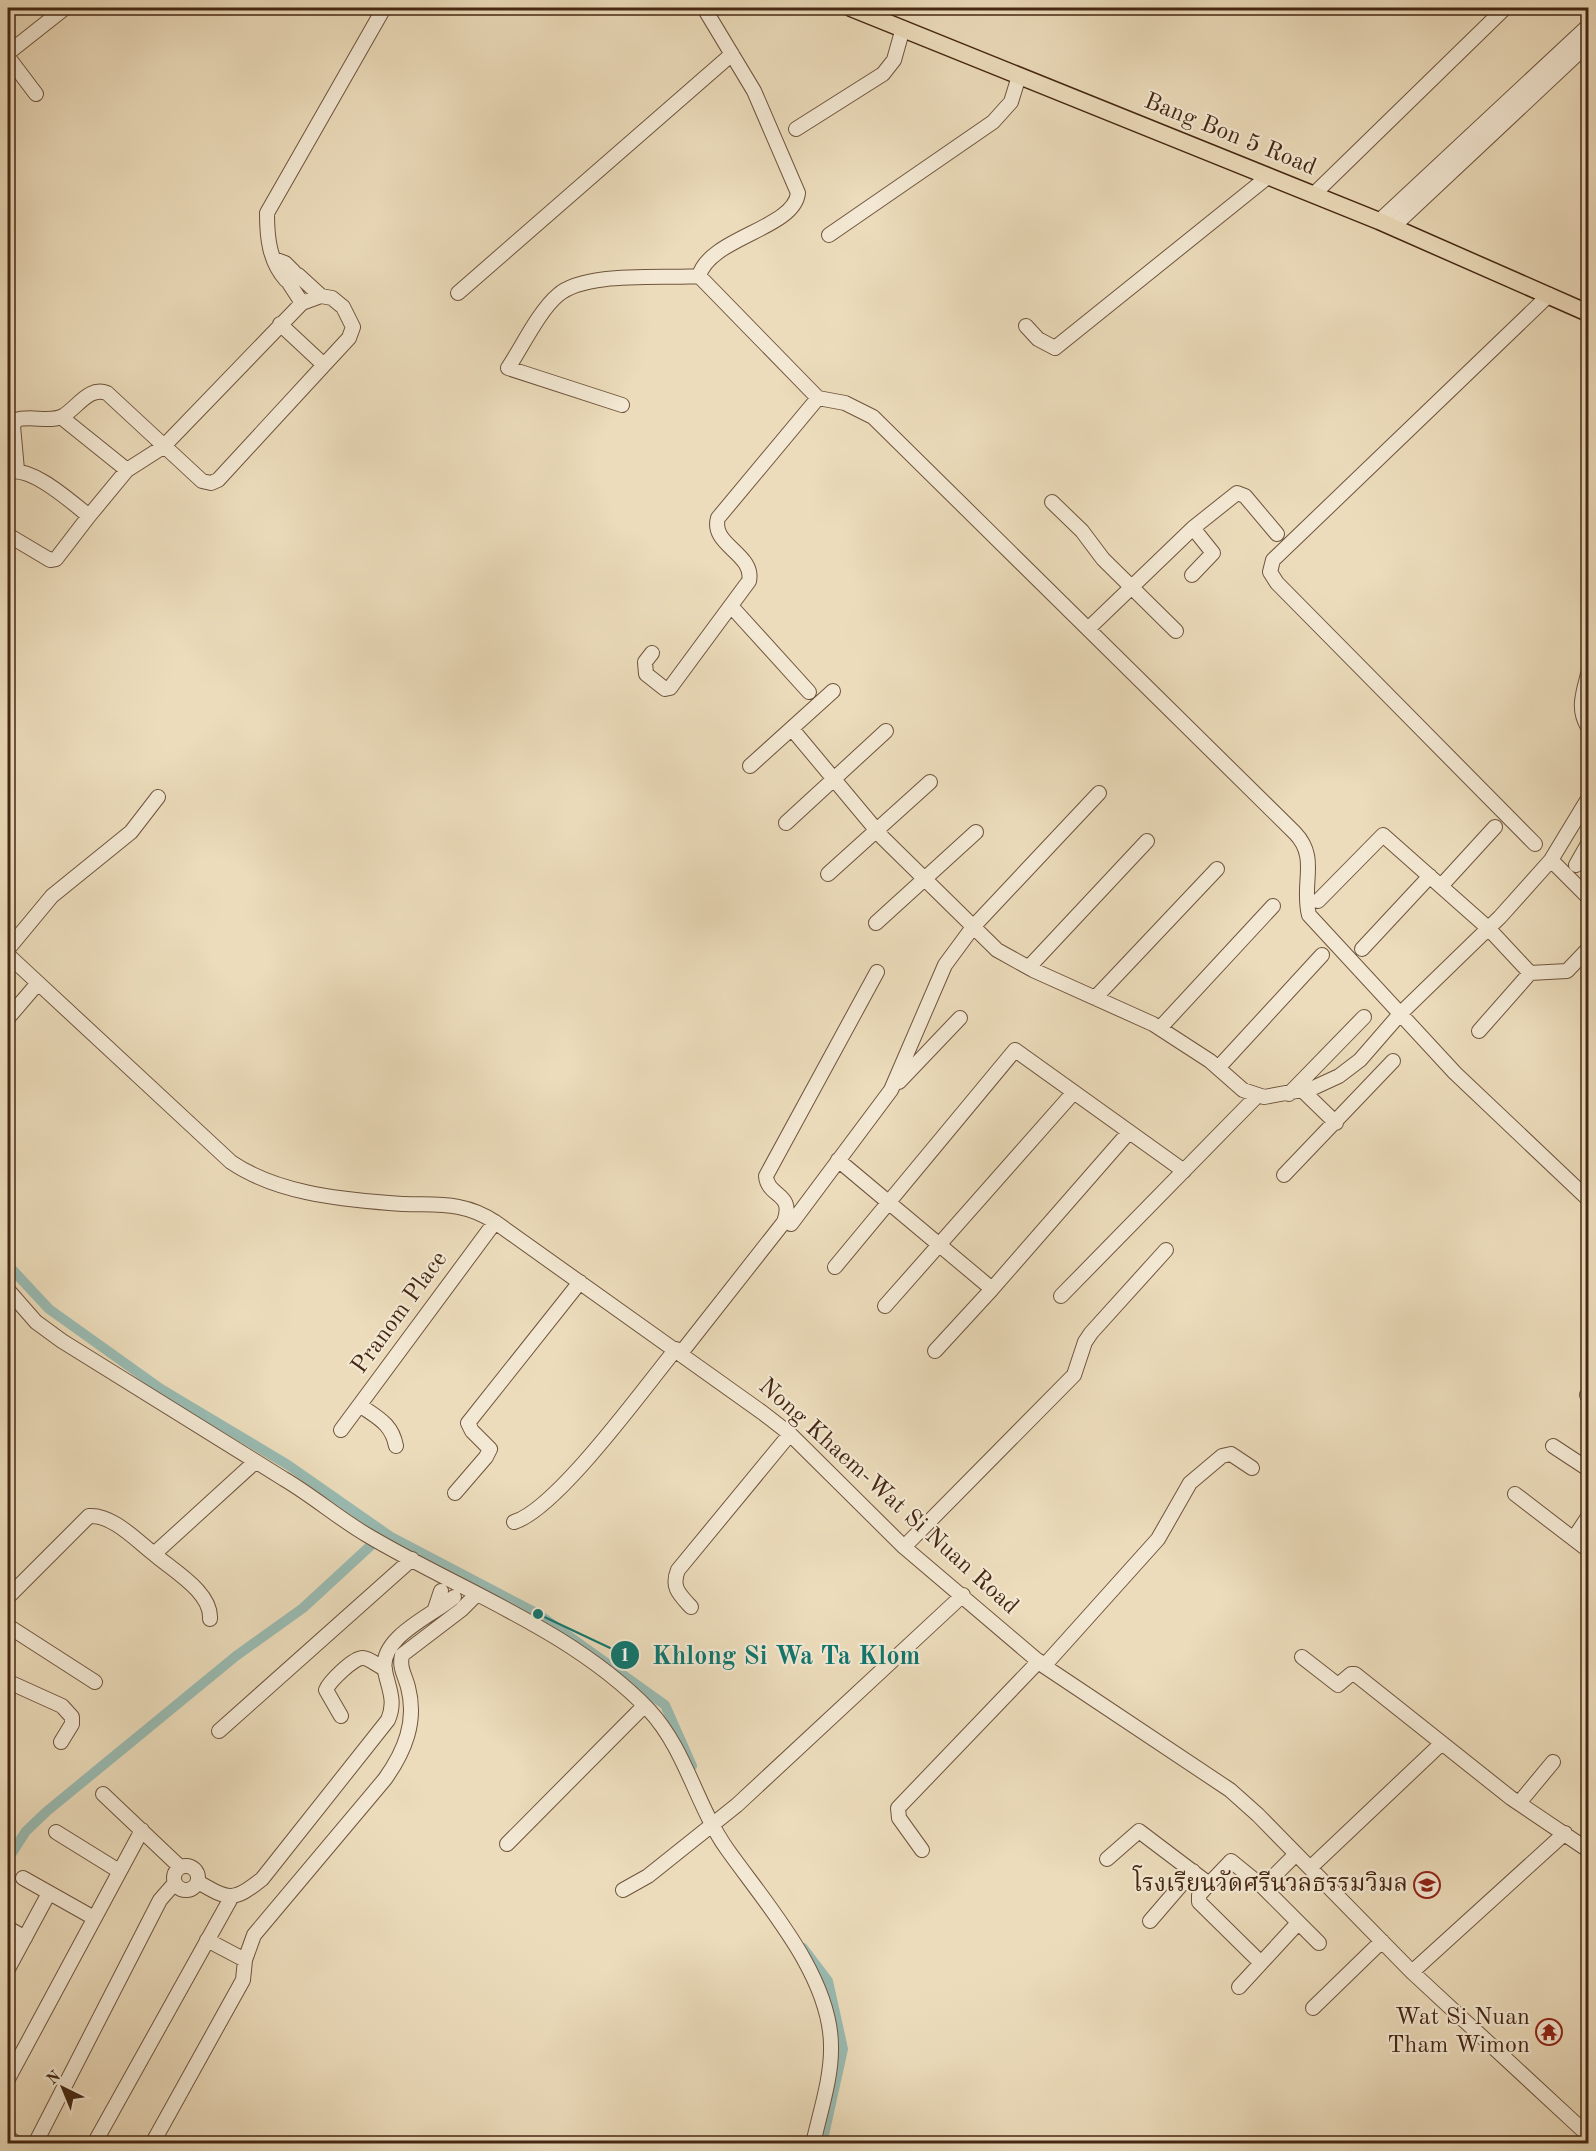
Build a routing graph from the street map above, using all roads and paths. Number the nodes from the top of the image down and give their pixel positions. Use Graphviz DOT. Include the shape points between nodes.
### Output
graph roads {
  1 [pos="65,8"];
  2 [pos="384,8"];
  3 [pos="704,8"];
  4 [pos="851,8"];
  5 [pos="1505,8"];
  6 [pos="1588,26"];
  7 [pos="903,28"];
  8 [pos="1588,44"];
  9 [pos="732,54"];
  10 [pos="9,61"];
  11 [pos="1549,72"];
  12 [pos="1019,76"];
  13 [pos="36,94"];
  14 [pos="796,129"];
  15 [pos="1269,176"];
  16 [pos="1313,195"];
  17 [pos="1386,224"];
  18 [pos="829,235"];
  19 [pos="699,276"];
  20 [pos="292,278"];
  21 [pos="458,293"];
  22 [pos="1549,295"];
  23 [pos="321,296"];
  24 [pos="302,303"];
  25 [pos="1588,313"];
  26 [pos="280,324"];
  27 [pos="1026,326"];
  28 [pos="324,365"];
  29 [pos="815,395"];
  30 [pos="622,405"];
  31 [pos="61,417"];
  32 [pos="163,447"];
  33 [pos="127,470"];
  34 [pos="12,471"];
  35 [pos="1052,502"];
  36 [pos="89,516"];
  37 [pos="1193,528"];
  38 [pos="8,535"];
  39 [pos="1282,540"];
  40 [pos="1192,575"];
  41 [pos="1132,585"];
  42 [pos="732,606"];
  43 [pos="1088,628"];
  44 [pos="1176,631"];
  45 [pos="652,653"];
  46 [pos="1588,674"];
  47 [pos="833,691"];
  48 [pos="809,692"];
  49 [pos="1588,727"];
  50 [pos="792,729"];
  51 [pos="886,731"];
  52 [pos="750,766"];
  53 [pos="834,780"];
  54 [pos="930,782"];
  55 [pos="1099,793"];
  56 [pos="158,797"];
  57 [pos="1588,800"];
  58 [pos="786,823"];
  59 [pos="1495,827"];
  60 [pos="876,831"];
  61 [pos="976,832"];
  62 [pos="1147,841"];
  63 [pos="1535,844"];
  64 [pos="1588,844"];
  65 [pos="1551,861"];
  66 [pos="1576,865"];
  67 [pos="1217,869"];
  68 [pos="828,874"];
  69 [pos="1430,876"];
  70 [pos="924,879"];
  71 [pos="1441,886"];
  72 [pos="1588,897"];
  73 [pos="1318,901"];
  74 [pos="1273,906"];
  75 [pos="876,922"];
  76 [pos="973,927"];
  77 [pos="1488,928"];
  78 [pos="8,949"];
  79 [pos="1362,949"];
  80 [pos="1588,949"];
  81 [pos="8,955"];
  82 [pos="1322,955"];
  83 [pos="1029,967"];
  84 [pos="877,972"];
  85 [pos="1530,973"];
  86 [pos="38,983"];
  87 [pos="1095,998"];
  88 [pos="1400,1014"];
  89 [pos="1364,1017"];
  90 [pos="8,1018"];
  91 [pos="960,1018"];
  92 [pos="1160,1028"];
  93 [pos="1479,1030"];
  94 [pos="1394,1061"];
  95 [pos="1218,1068"];
  96 [pos="891,1090"];
  97 [pos="1304,1091"];
  98 [pos="1074,1092"];
  99 [pos="1289,1094"];
  100 [pos="1258,1095"];
  101 [pos="1336,1123"];
  102 [pos="1129,1132"];
  103 [pos="838,1160"];
  104 [pos="1184,1171"];
  105 [pos="1284,1175"];
  106 [pos="1588,1199"];
  107 [pos="888,1203"];
  108 [pos="495,1222"];
  109 [pos="791,1224"];
  110 [pos="940,1246"];
  111 [pos="1166,1250"];
  112 [pos="835,1267"];
  113 [pos="580,1282"];
  114 [pos="992,1289"];
  115 [pos="8,1290"];
  116 [pos="1061,1296"];
  117 [pos="885,1306"];
  118 [pos="678,1351"];
  119 [pos="935,1351"];
  120 [pos="361,1406"];
  121 [pos="341,1430"];
  122 [pos="789,1434"];
  123 [pos="396,1446"];
  124 [pos="1553,1446"];
  125 [pos="255,1462"];
  126 [pos="1252,1468"];
  127 [pos="1588,1469"];
  128 [pos="455,1493"];
  129 [pos="1515,1494"];
  130 [pos="1588,1517"];
  131 [pos="514,1522"];
  132 [pos="1574,1538"];
  133 [pos="904,1547"];
  134 [pos="1588,1550"];
  135 [pos="154,1554"];
  136 [pos="412,1559"];
  137 [pos="451,1588"];
  138 [pos="477,1594"];
  139 [pos="963,1595"];
  140 [pos="8,1598"];
  141 [pos="691,1607"];
  142 [pos="210,1618"];
  143 [pos="8,1626"];
  144 [pos="1302,1657"];
  145 [pos="1042,1663"];
  146 [pos="385,1669"];
  147 [pos="8,1678"];
  148 [pos="95,1682"];
  149 [pos="644,1706"];
  150 [pos="340,1716"];
  151 [pos="219,1731"];
  152 [pos="61,1742"];
  153 [pos="1442,1743"];
  154 [pos="1553,1762"];
  155 [pos="103,1794"];
  156 [pos="1519,1803"];
  157 [pos="717,1823"];
  158 [pos="142,1830"];
  159 [pos="56,1832"];
  160 [pos="1566,1833"];
  161 [pos="507,1844"];
  162 [pos="922,1850"];
  163 [pos="1588,1850"];
  164 [pos="1296,1854"];
  165 [pos="1107,1859"];
  166 [pos="179,1866"];
  167 [pos="1310,1868"];
  168 [pos="119,1871"];
  169 [pos="1193,1871"];
  170 [pos="23,1878"];
  171 [pos="198,1882"];
  172 [pos="174,1884"];
  173 [pos="1209,1884"];
  174 [pos="1263,1887"];
  175 [pos="623,1890"];
  176 [pos="49,1893"];
  177 [pos="231,1898"];
  178 [pos="94,1918"];
  179 [pos="1150,1921"];
  180 [pos="1298,1923"];
  181 [pos="8,1928"];
  182 [pos="25,1938"];
  183 [pos="207,1940"];
  184 [pos="1382,1941"];
  185 [pos="1319,1943"];
  186 [pos="245,1960"];
  187 [pos="1262,1963"];
  188 [pos="8,1970"];
  189 [pos="1412,1972"];
  190 [pos="1239,1987"];
  191 [pos="1313,2008"];
  192 [pos="8,2079"];
  193 [pos="1588,2135"];
  194 [pos="8,2137"];
  195 [pos="17,2144"];
  196 [pos="35,2144"];
  197 [pos="94,2144"];
  198 [pos="152,2144"];
  199 [pos="813,2144"];
  1 -- 10 [label="street"];
  2 -- 20 [label="street" via="267,213 267,238 277,270"];
  3 -- 9 [label="street"];
  4 -- 7 [label="main road, Bang Bon 5 Road"];
  5 -- 16 [label="street"];
  6 -- 11 [label="street"];
  7 -- 12 [label="main road, Bang Bon 5 Road"];
  7 -- 14 [label="street" via="894,60 883,74"];
  8 -- 11 [label="street"];
  9 -- 19 [label="street" via="766,115 798,193 797,200 786,213 743,236 707,262"];
  9 -- 21 [label="street"];
  10 -- 13 [label="street"];
  11 -- 17 [label="street"];
  12 -- 15 [label="main road, Bang Bon 5 Road"];
  12 -- 18 [label="street" via="1011,102 993,122"];
  15 -- 16 [label="main road, Bang Bon 5 Road"];
  15 -- 27 [label="street" via="1055,348 1038,339"];
  16 -- 17 [label="main road, Bang Bon 5 Road"];
  17 -- 22 [label="main road, Bang Bon 5 Road"];
  19 -- 29 [label="street"];
  19 -- 30 [label="street" via="600,279 573,285 550,304 508,368"];
  20 -- 23 [label="street"];
  20 -- 24 [label="street"];
  22 -- 25 [label="main road, Bang Bon 5 Road"];
  22 -- 39 [label="street"];
  23 -- 24 [label="street"];
  23 -- 28 [label="street" via="332,298 343,307 353,327 349,338"];
  24 -- 26 [label="street"];
  26 -- 28 [label="street"];
  26 -- 32 [label="street"];
  28 -- 32 [label="street" via="218,480 202,481"];
  29 -- 42 [label="street" via="718,518 718,533 751,574"];
  29 -- 43 [label="street" via="845,403 873,417"];
  31 -- 32 [label="street" via="100,390"];
  31 -- 33 [label="street"];
  31 -- 34 [label="street" via="16,420"];
  32 -- 33 [label="street"];
  33 -- 36 [label="street"];
  34 -- 36 [label="street" via="47,484"];
  35 -- 41 [label="street"];
  36 -- 38 [label="street" via="56,559 50,560"];
  37 -- 39 [label="street" via="1237,493 1245,496"];
  37 -- 40 [label="street" via="1213,553"];
  37 -- 41 [label="street"];
  39 -- 63 [label="street" via="1270,572 1277,582"];
  41 -- 43 [label="street"];
  41 -- 44 [label="street"];
  42 -- 45 [label="street" via="670,688 665,689 646,674 645,662"];
  42 -- 48 [label="street"];
  43 -- 88 [label="street" via="1302,840 1308,850 1309,915"];
  46 -- 49 [label="street" via="1581,716"];
  47 -- 50 [label="street"];
  50 -- 52 [label="street"];
  50 -- 53 [label="street"];
  51 -- 53 [label="street"];
  53 -- 58 [label="street"];
  53 -- 60 [label="street"];
  54 -- 60 [label="street"];
  55 -- 76 [label="street"];
  56 -- 78 [label="street" via="131,832 52,896"];
  57 -- 65 [label="street"];
  59 -- 71 [label="street"];
  60 -- 68 [label="street"];
  60 -- 70 [label="street"];
  61 -- 70 [label="street"];
  62 -- 83 [label="street"];
  64 -- 66 [label="street"];
  65 -- 72 [label="street"];
  65 -- 77 [label="street"];
  67 -- 87 [label="street"];
  69 -- 71 [label="street"];
  69 -- 73 [label="street" via="1383,835"];
  69 -- 79 [label="street"];
  70 -- 75 [label="street"];
  70 -- 76 [label="street"];
  71 -- 77 [label="street"];
  74 -- 92 [label="street"];
  76 -- 83 [label="street" via="997,950"];
  76 -- 96 [label="street" via="945,965"];
  77 -- 85 [label="street"];
  77 -- 88 [label="street"];
  80 -- 85 [label="street" via="1567,971"];
  81 -- 86 [label="street, Nong Khaem-Wat Si Nuan Road"];
  82 -- 95 [label="street"];
  83 -- 87 [label="street"];
  84 -- 118 [label="street" via="770,1167 767,1182 787,1203 784,1222"];
  85 -- 93 [label="street"];
  86 -- 90 [label="street"];
  86 -- 108 [label="street, Nong Khaem-Wat Si Nuan Road" via="231,1162 250,1175 349,1198 466,1207"];
  87 -- 92 [label="street"];
  88 -- 97 [label="street" via="1360,1060 1339,1076"];
  88 -- 106 [label="street" via="1455,1073"];
  89 -- 99 [label="street"];
  91 -- 96 [label="street"];
  92 -- 95 [label="street"];
  94 -- 101 [label="street"];
  95 -- 100 [label="street" via="1243,1090"];
  96 -- 103 [label="street"];
  97 -- 99 [label="street"];
  97 -- 101 [label="street"];
  98 -- 102 [label="street"];
  98 -- 107 [label="street" via="1015,1050"];
  98 -- 110 [label="street"];
  99 -- 100 [label="street"];
  100 -- 104 [label="street"];
  101 -- 105 [label="street"];
  102 -- 104 [label="street"];
  102 -- 114 [label="street"];
  103 -- 107 [label="street"];
  103 -- 109 [label="street"];
  104 -- 116 [label="street"];
  107 -- 110 [label="street"];
  107 -- 112 [label="street"];
  108 -- 113 [label="street, Nong Khaem-Wat Si Nuan Road"];
  108 -- 120 [label="street, Pranom Place"];
  110 -- 114 [label="street"];
  110 -- 117 [label="street"];
  111 -- 133 [label="street" via="1091,1333 1074,1375"];
  113 -- 118 [label="street, Nong Khaem-Wat Si Nuan Road"];
  113 -- 128 [label="street" via="468,1423 490,1449"];
  114 -- 119 [label="street"];
  115 -- 125 [label="street" via="36,1323"];
  118 -- 122 [label="street, Nong Khaem-Wat Si Nuan Road"];
  118 -- 131 [label="street" via="556,1492 528,1516"];
  120 -- 121 [label="street, Pranom Place"];
  120 -- 123 [label="street" via="387,1423"];
  122 -- 133 [label="street, Nong Khaem-Wat Si Nuan Road"];
  122 -- 141 [label="street" via="678,1570 676,1590"];
  124 -- 127 [label="street"];
  125 -- 135 [label="street"];
  125 -- 136 [label="street"];
  126 -- 145 [label="street" via="1231,1454 1203,1470 1179,1499 1158,1539"];
  129 -- 132 [label="street"];
  130 -- 132 [label="street"];
  132 -- 134 [label="street"];
  133 -- 139 [label="street, Nong Khaem-Wat Si Nuan Road"];
  135 -- 140 [label="street" via="100,1515 89,1516"];
  135 -- 142 [label="street" via="204,1597"];
  136 -- 137 [label="street"];
  136 -- 151 [label="street"];
  137 -- 138 [label="street"];
  137 -- 146 [label="street" via="435,1609 390,1648"];
  138 -- 149 [label="street" via="601,1668"];
  138 -- 186 [label="street" via="402,1655 401,1670 413,1705 411,1726 400,1754 385,1779 267,1915"];
  139 -- 145 [label="street, Nong Khaem-Wat Si Nuan Road"];
  139 -- 157 [label="street"];
  143 -- 148 [label="street"];
  144 -- 153 [label="street" via="1338,1685 1355,1674"];
  145 -- 162 [label="street" via="898,1808 899,1818"];
  145 -- 164 [label="street, Nong Khaem-Wat Si Nuan Road" via="1230,1790"];
  146 -- 150 [label="street" via="365,1657 358,1658 332,1680 326,1690"];
  146 -- 177 [label="street" via="393,1699 388,1720 262,1879"];
  147 -- 152 [label="street" via="68,1712 72,1724"];
  149 -- 157 [label="street" via="680,1754"];
  149 -- 161 [label="street"];
  153 -- 156 [label="street"];
  153 -- 167 [label="street"];
  154 -- 156 [label="street"];
  155 -- 158 [label="street"];
  156 -- 160 [label="street"];
  157 -- 175 [label="street" via="640,1882"];
  157 -- 199 [label="street" via="816,1980 827,2007 830,2067"];
  158 -- 166 [label="street"];
  158 -- 168 [label="street"];
  159 -- 168 [label="street"];
  160 -- 163 [label="street"];
  160 -- 189 [label="street"];
  164 -- 167 [label="street, Nong Khaem-Wat Si Nuan Road"];
  164 -- 174 [label="street"];
  165 -- 169 [label="street" via="1138,1831"];
  166 -- 171 [label="street" via="189,1865 197,1872"];
  166 -- 172 [label="street" via="173,1874"];
  167 -- 184 [label="street, Nong Khaem-Wat Si Nuan Road"];
  168 -- 178 [label="street"];
  169 -- 173 [label="street"];
  169 -- 179 [label="street"];
  170 -- 176 [label="street"];
  171 -- 172 [label="street" via="192,1889 182,1890"];
  171 -- 177 [label="street"];
  172 -- 196 [label="street" via="160,1900"];
  173 -- 174 [label="street" via="1229,1861"];
  173 -- 187 [label="street" via="1199,1895 1199,1902"];
  174 -- 180 [label="street"];
  176 -- 178 [label="street"];
  176 -- 182 [label="street"];
  177 -- 183 [label="street"];
  178 -- 192 [label="street"];
  180 -- 185 [label="street"];
  180 -- 187 [label="street"];
  181 -- 182 [label="street"];
  182 -- 188 [label="street"];
  183 -- 186 [label="street"];
  183 -- 197 [label="street"];
  184 -- 189 [label="street, Nong Khaem-Wat Si Nuan Road"];
  184 -- 191 [label="street"];
  186 -- 198 [label="street" via="243,1980"];
  187 -- 190 [label="street"];
  189 -- 193 [label="street, Nong Khaem-Wat Si Nuan Road"];
  194 -- 195 [label="street"];
}
